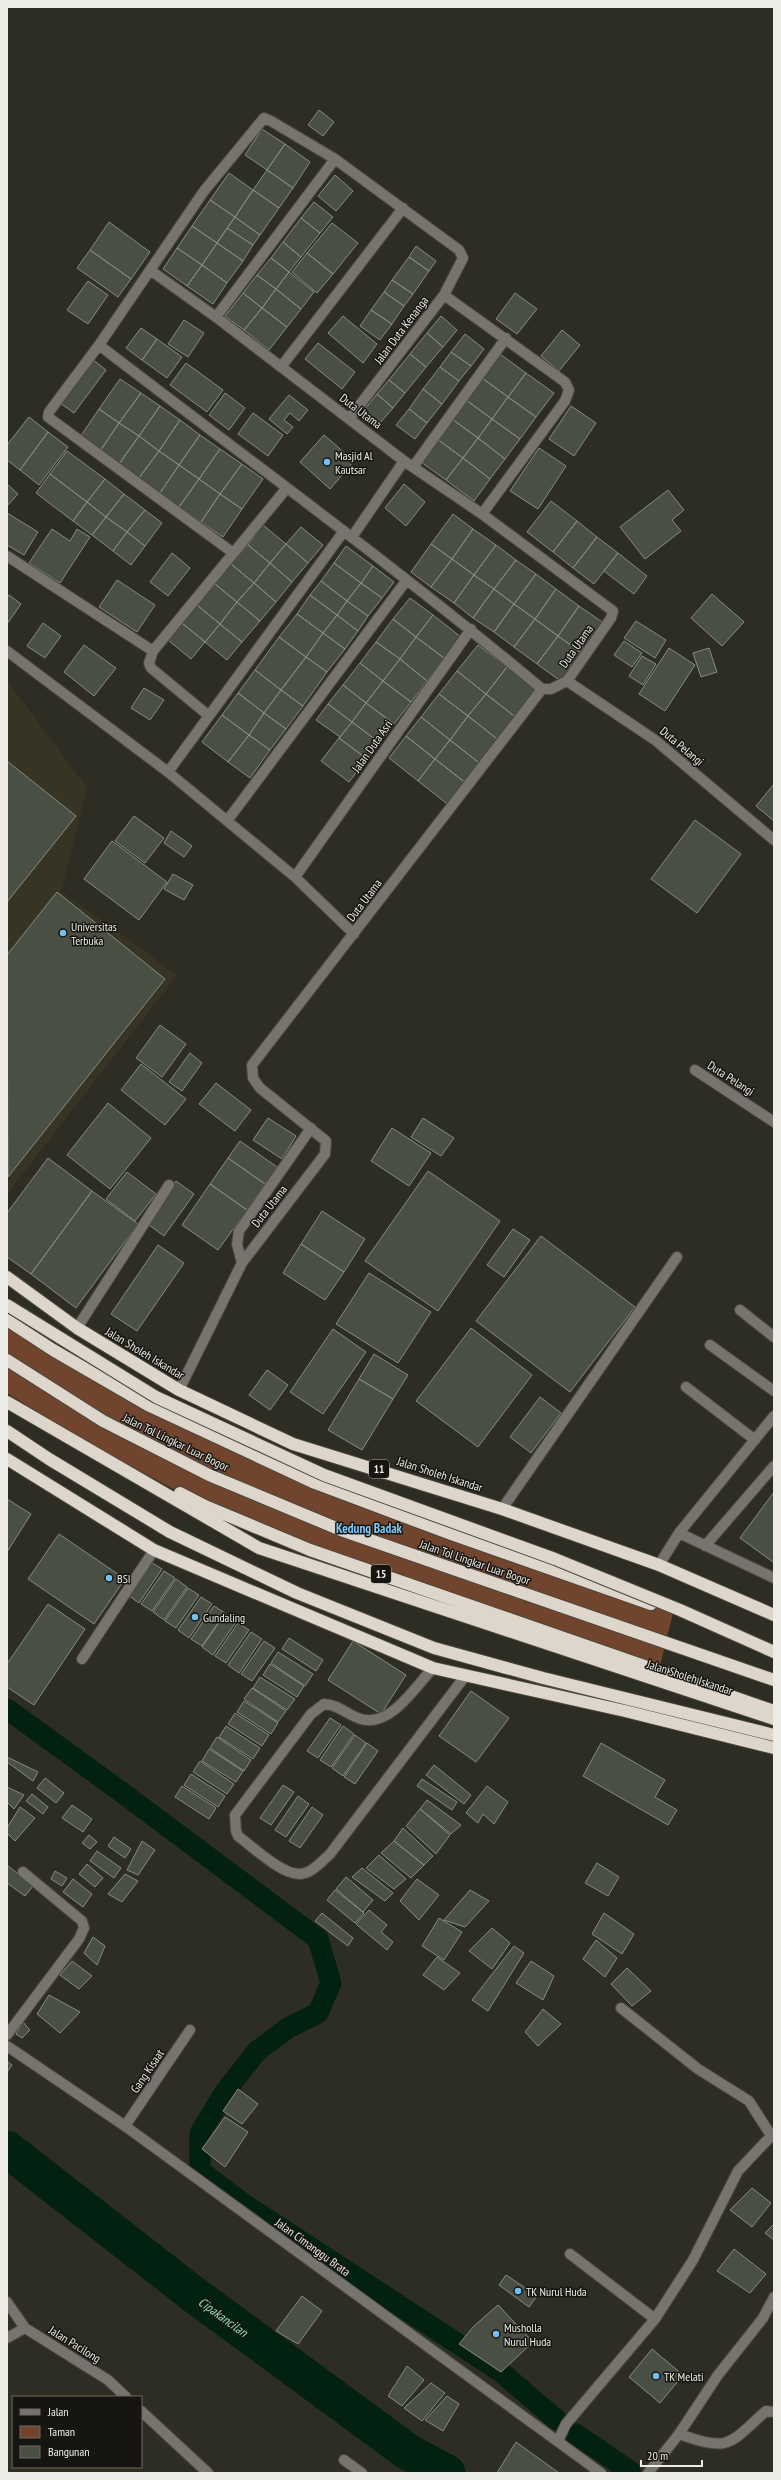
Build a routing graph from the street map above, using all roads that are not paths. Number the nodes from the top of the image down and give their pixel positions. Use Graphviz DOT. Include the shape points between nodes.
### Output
graph roads {
  1 [pos="335,159"];
  2 [pos="403,208"];
  3 [pos="150,270"];
  4 [pos="444,295"];
  5 [pos="216,317"];
  6 [pos="506,338"];
  7 [pos="99,345"];
  8 [pos="281,367"];
  9 [pos="349,419"];
  10 [pos="404,461"];
  11 [pos="413,467"];
  12 [pos="286,489"];
  13 [pos="482,514"];
  14 [pos="348,534"];
  15 [pos="232,552"];
  16 [pos="7,556"];
  17 [pos="406,581"];
  18 [pos="471,629"];
  19 [pos="7,651"];
  20 [pos="153,651"];
  21 [pos="568,681"];
  22 [pos="542,690"];
  23 [pos="208,716"];
  24 [pos="168,772"];
  25 [pos="227,821"];
  26 [pos="774,840"];
  27 [pos="295,877"];
  28 [pos="354,934"];
  29 [pos="694,1070"];
  30 [pos="774,1122"];
  31 [pos="311,1128"];
  32 [pos="169,1185"];
  33 [pos="677,1258"];
  34 [pos="242,1262"];
  35 [pos="7,1277"];
  36 [pos="7,1305"];
  37 [pos="740,1310"];
  38 [pos="7,1320"];
  39 [pos="77,1328"];
  40 [pos="774,1337"];
  41 [pos="710,1345"];
  42 [pos="7,1360"];
  43 [pos="686,1387"];
  44 [pos="179,1390"];
  45 [pos="774,1390"];
  46 [pos="7,1393"];
  47 [pos="7,1402"];
  48 [pos="774,1416"];
  49 [pos="7,1431"];
  50 [pos="755,1440"];
  51 [pos="7,1459"];
  52 [pos="774,1466"];
  53 [pos="502,1509"];
  54 [pos="679,1533"];
  55 [pos="705,1546"];
  56 [pos="154,1550"];
  57 [pos="659,1566"];
  58 [pos="774,1578"];
  59 [pos="774,1615"];
  60 [pos="774,1648"];
  61 [pos="774,1652"];
  62 [pos="82,1659"];
  63 [pos="433,1668"];
  64 [pos="466,1675"];
  65 [pos="774,1680"];
  66 [pos="774,1711"];
  67 [pos="774,1719"];
  68 [pos="774,1735"];
  69 [pos="774,1748"];
  70 [pos="23,1872"];
  71 [pos="621,2008"];
  72 [pos="190,2030"];
  73 [pos="7,2035"];
  74 [pos="7,2046"];
  75 [pos="125,2126"];
  76 [pos="772,2134"];
  77 [pos="570,2254"];
  78 [pos="774,2296"];
  79 [pos="7,2302"];
  80 [pos="655,2319"];
  81 [pos="25,2328"];
  82 [pos="7,2338"];
  83 [pos="125,2396"];
  84 [pos="142,2412"];
  85 [pos="774,2412"];
  86 [pos="679,2434"];
  87 [pos="558,2441"];
  88 [pos="344,2460"];
  89 [pos="208,2473"];
  90 [pos="362,2473"];
  91 [pos="601,2473"];
  92 [pos="648,2473"];
  1 -- 2 [label="street"];
  1 -- 3 [label="street" via="264,118 204,190"];
  1 -- 5 [label="street"];
  2 -- 4 [label="street, Jalan Duta Kenanga" via="462,253 463,262"];
  2 -- 8 [label="street"];
  3 -- 5 [label="street, Duta Utama"];
  3 -- 7 [label="street"];
  4 -- 6 [label="street"];
  4 -- 9 [label="street, Jalan Duta Kenanga"];
  5 -- 8 [label="street, Duta Utama"];
  6 -- 11 [label="street"];
  6 -- 13 [label="street" via="565,382 570,390 569,395"];
  7 -- 12 [label="street"];
  7 -- 15 [label="street" via="49,412 49,418"];
  8 -- 9 [label="street, Duta Utama"];
  9 -- 10 [label="street, Duta Utama"];
  10 -- 11 [label="street, Duta Utama"];
  10 -- 14 [label="street"];
  11 -- 13 [label="street, Duta Utama"];
  12 -- 14 [label="street"];
  12 -- 15 [label="street"];
  13 -- 21 [label="street, Duta Utama" via="613,611 611,618"];
  14 -- 17 [label="street"];
  14 -- 23 [label="street"];
  15 -- 20 [label="street"];
  16 -- 20 [label="street"];
  17 -- 18 [label="street"];
  17 -- 25 [label="street"];
  18 -- 22 [label="street"];
  18 -- 27 [label="street, Jalan Duta Asri"];
  19 -- 24 [label="street"];
  20 -- 23 [label="street" via="149,663 151,668"];
  21 -- 22 [label="street, Duta Utama"];
  21 -- 26 [label="street, Duta Pelangi" via="655,740"];
  22 -- 28 [label="street, Duta Utama"];
  23 -- 24 [label="street"];
  24 -- 25 [label="street"];
  25 -- 27 [label="street"];
  27 -- 28 [label="street"];
  28 -- 31 [label="street, Duta Utama" via="252,1065 253,1078 260,1088"];
  29 -- 30 [label="street, Duta Pelangi"];
  31 -- 34 [label="street, Duta Utama" via="239,1231 237,1244"];
  31 -- 34 [label="street, Duta Utama" via="326,1141 325,1154"];
  32 -- 39 [label="street"];
  33 -- 53 [label="street"];
  34 -- 44 [label="street, Duta Utama"];
  35 -- 39 [label="highway, Jalan Sholeh Iskandar / 11"];
  36 -- 61 [label="highway, bridge" via="156,1397 324,1475 562,1562"];
  37 -- 40 [label="street"];
  38 -- 60 [label="highway" via="148,1405 315,1483"];
  39 -- 44 [label="highway, Jalan Sholeh Iskandar / 11"];
  41 -- 45 [label="street"];
  42 -- 65 [label="highway, Jalan Tol Lingkar Luar Bogor / 15" via="103,1421 216,1478 341,1530"];
  43 -- 50 [label="street"];
  44 -- 53 [label="highway, Jalan Sholeh Iskandar / 11" via="293,1444"];
  46 -- 66 [label="highway, 15" via="86,1442 205,1506 310,1550"];
  47 -- 67 [label="highway, Jalan Sholeh Iskandar" via="259,1548"];
  48 -- 50 [label="street"];
  49 -- 68 [label="highway" via="49,1460 170,1532 304,1596 434,1648 543,1678"];
  50 -- 54 [label="street"];
  51 -- 56 [label="highway"];
  52 -- 55 [label="street"];
  53 -- 57 [label="highway, Jalan Sholeh Iskandar / 11"];
  54 -- 55 [label="street"];
  54 -- 57 [label="street"];
  55 -- 58 [label="street"];
  56 -- 62 [label="street"];
  56 -- 63 [label="highway"];
  57 -- 59 [label="highway, Jalan Sholeh Iskandar / 11"];
  63 -- 64 [label="highway"];
  63 -- 64 [label="street" via="394,1710 379,1719 359,1719 335,1704 324,1704 311,1714 236,1815 238,1836 287,1872 300,1874 315,1868 330,1854"];
  64 -- 69 [label="highway"];
  70 -- 73 [label="street" via="82,1921 84,1928 79,1939"];
  71 -- 76 [label="street" via="698,2069 749,2100"];
  72 -- 75 [label="street, Gang Kisaat"];
  74 -- 75 [label="street, Jalan Cimanggu Brata"];
  75 -- 87 [label="street, Jalan Cimanggu Brata"];
  76 -- 80 [label="street" via="738,2171 693,2260"];
  77 -- 80 [label="street"];
  78 -- 86 [label="street" via="763,2318 718,2375"];
  79 -- 81 [label="street"];
  80 -- 87 [label="street" via="566,2424"];
  81 -- 82 [label="street"];
  81 -- 83 [label="street, Jalan Pacilong" via="108,2380"];
  84 -- 89 [label="street"];
  85 -- 86 [label="street" via="766,2411 736,2438 724,2445 708,2444"];
  86 -- 92 [label="street"];
  87 -- 91 [label="street, Jalan Cimanggu Brata"];
  88 -- 90 [label="street"];
}
